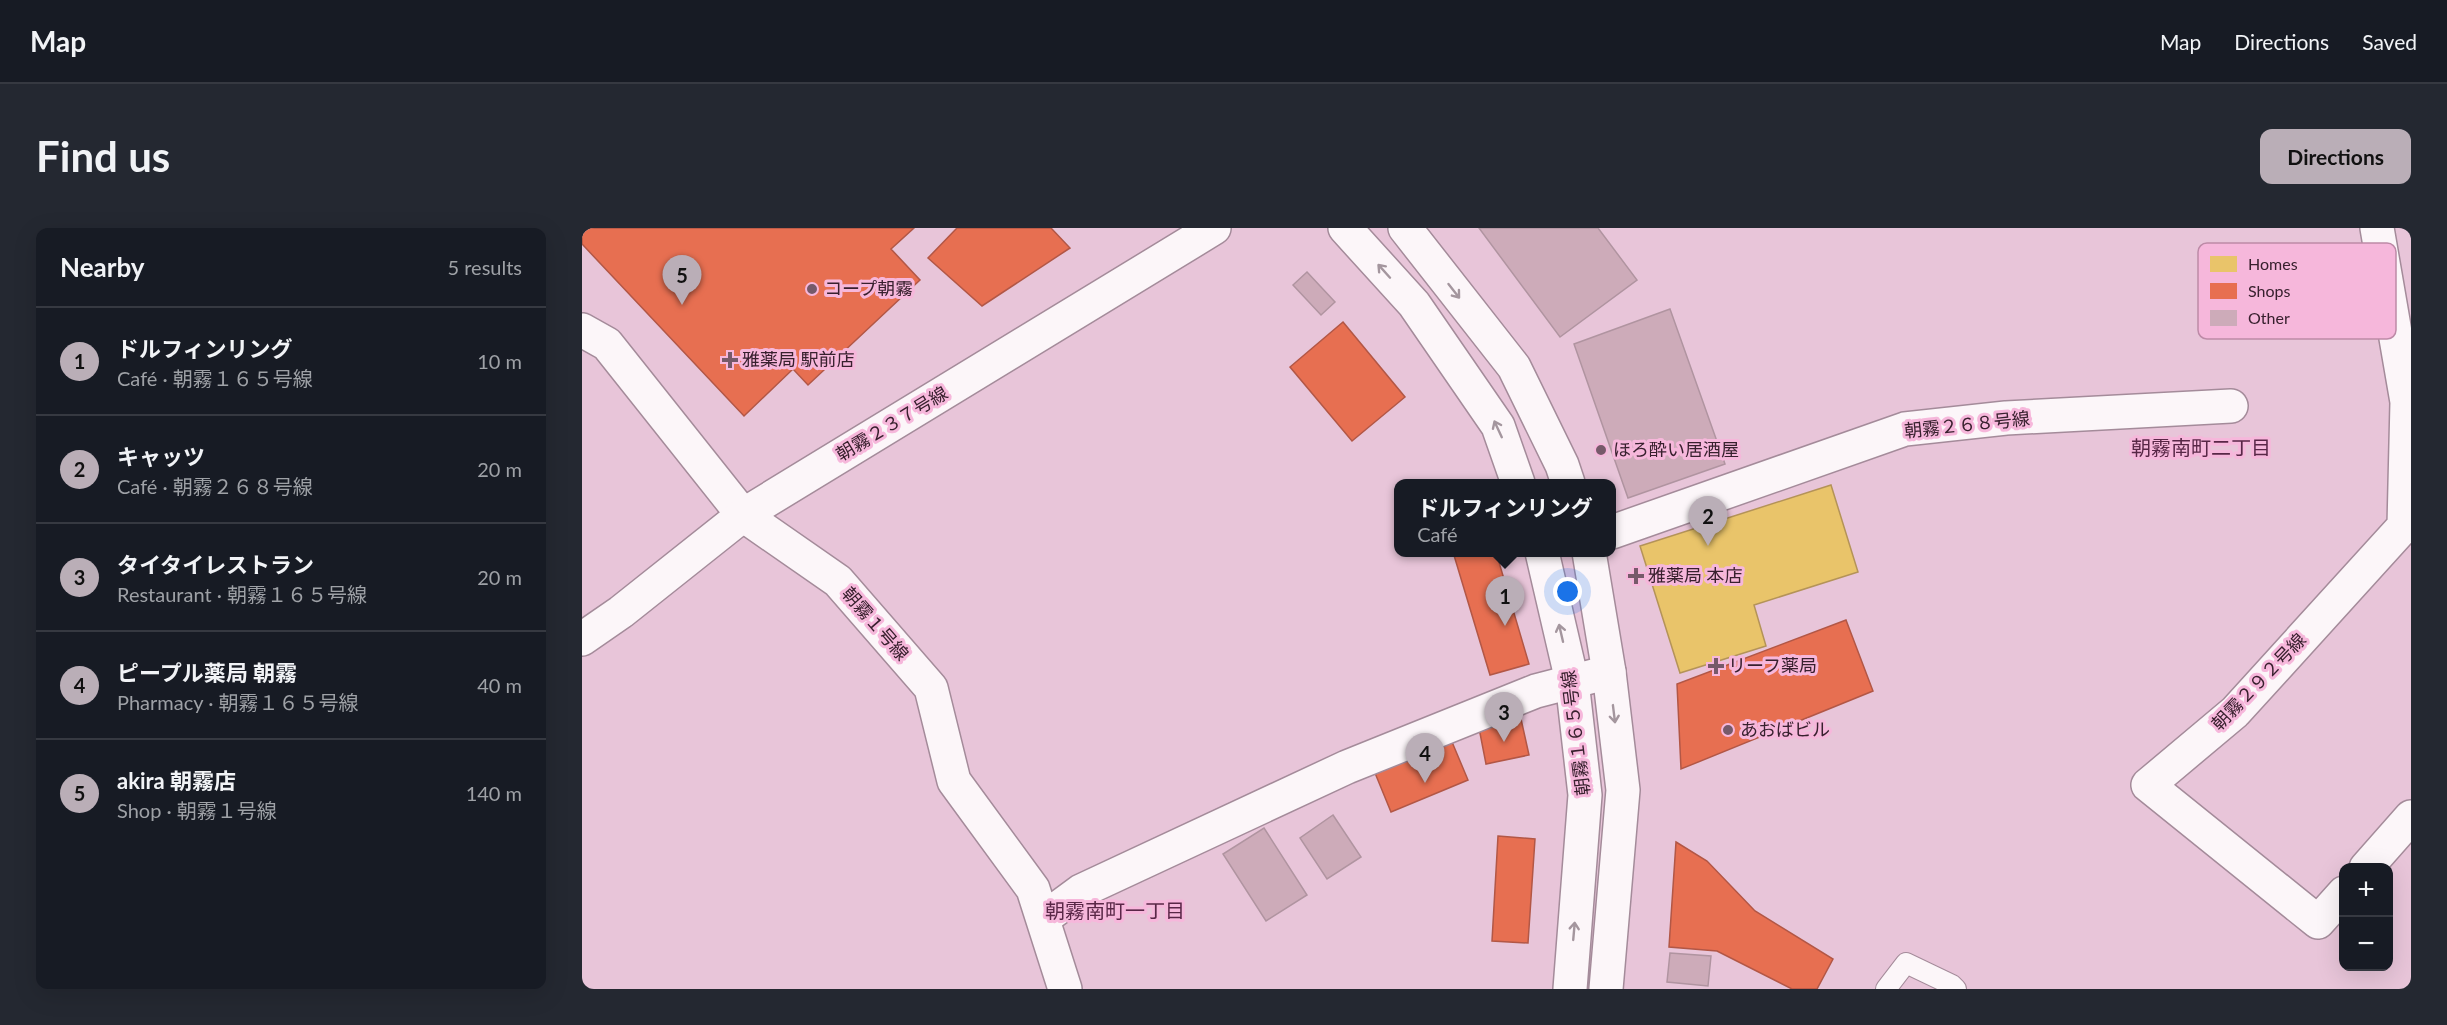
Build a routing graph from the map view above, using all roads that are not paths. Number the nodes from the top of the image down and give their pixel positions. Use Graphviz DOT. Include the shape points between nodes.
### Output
graph roads {
  1 [pos="1214,228"];
  2 [pos="1345,228"];
  3 [pos="1405,228"];
  4 [pos="2377,228"];
  5 [pos="2380,243"];
  6 [pos="582,330"];
  7 [pos="2396,331"];
  8 [pos="2409,402"];
  9 [pos="2231,406"];
  10 [pos="1517,479"];
  11 [pos="1567,479"];
  12 [pos="743,515"];
  13 [pos="1616,530"];
  14 [pos="1548,557"];
  15 [pos="1590,557"];
  16 [pos="582,639"];
  17 [pos="1609,672"];
  18 [pos="1572,681"];
  19 [pos="2411,818"];
  20 [pos="2370,863"];
  21 [pos="2339,898"];
  22 [pos="1042,919"];
  23 [pos="1065,989"];
  24 [pos="1570,989"];
  25 [pos="1606,989"];
  26 [pos="1886,989"];
  27 [pos="1956,989"];
  1 -- 12 [label="street, 朝霧２３７号線"];
  10 -- 2 [label="street, one-way" via="1498,426 1414,304"];
  3 -- 11 [label="street, one-way" via="1514,367"];
  4 -- 5 [label="street"];
  6 -- 12 [label="street, 朝霧１号線" via="606,344"];
  7 -- 8 [label="street"];
  8 -- 21 [label="street, 朝霧２９２号線" via="2404,526 2235,711 2148,785 2318,922"];
  9 -- 13 [label="street, 朝霧２６８号線" via="2006,418 1905,429"];
  12 -- 16 [label="street, 朝霧２３７号線"];
  12 -- 22 [label="street, 朝霧１号線" via="838,581 931,688 954,781 1033,889"];
  18 -- 14 [label="street, 朝霧１６５号線, one-way"];
  15 -- 17 [label="street"];
  17 -- 18 [label="street"];
  17 -- 25 [label="street, one-way" via="1623,790"];
  18 -- 22 [label="street" via="1536,691 1347,767 1081,891"];
  24 -- 18 [label="street, 朝霧１６５号線, one-way" via="1585,795"];
  19 -- 20 [label="street"];
  22 -- 23 [label="street, 朝霧１号線"];
  26 -- 27 [label="lane" via="1906,963"];
}
